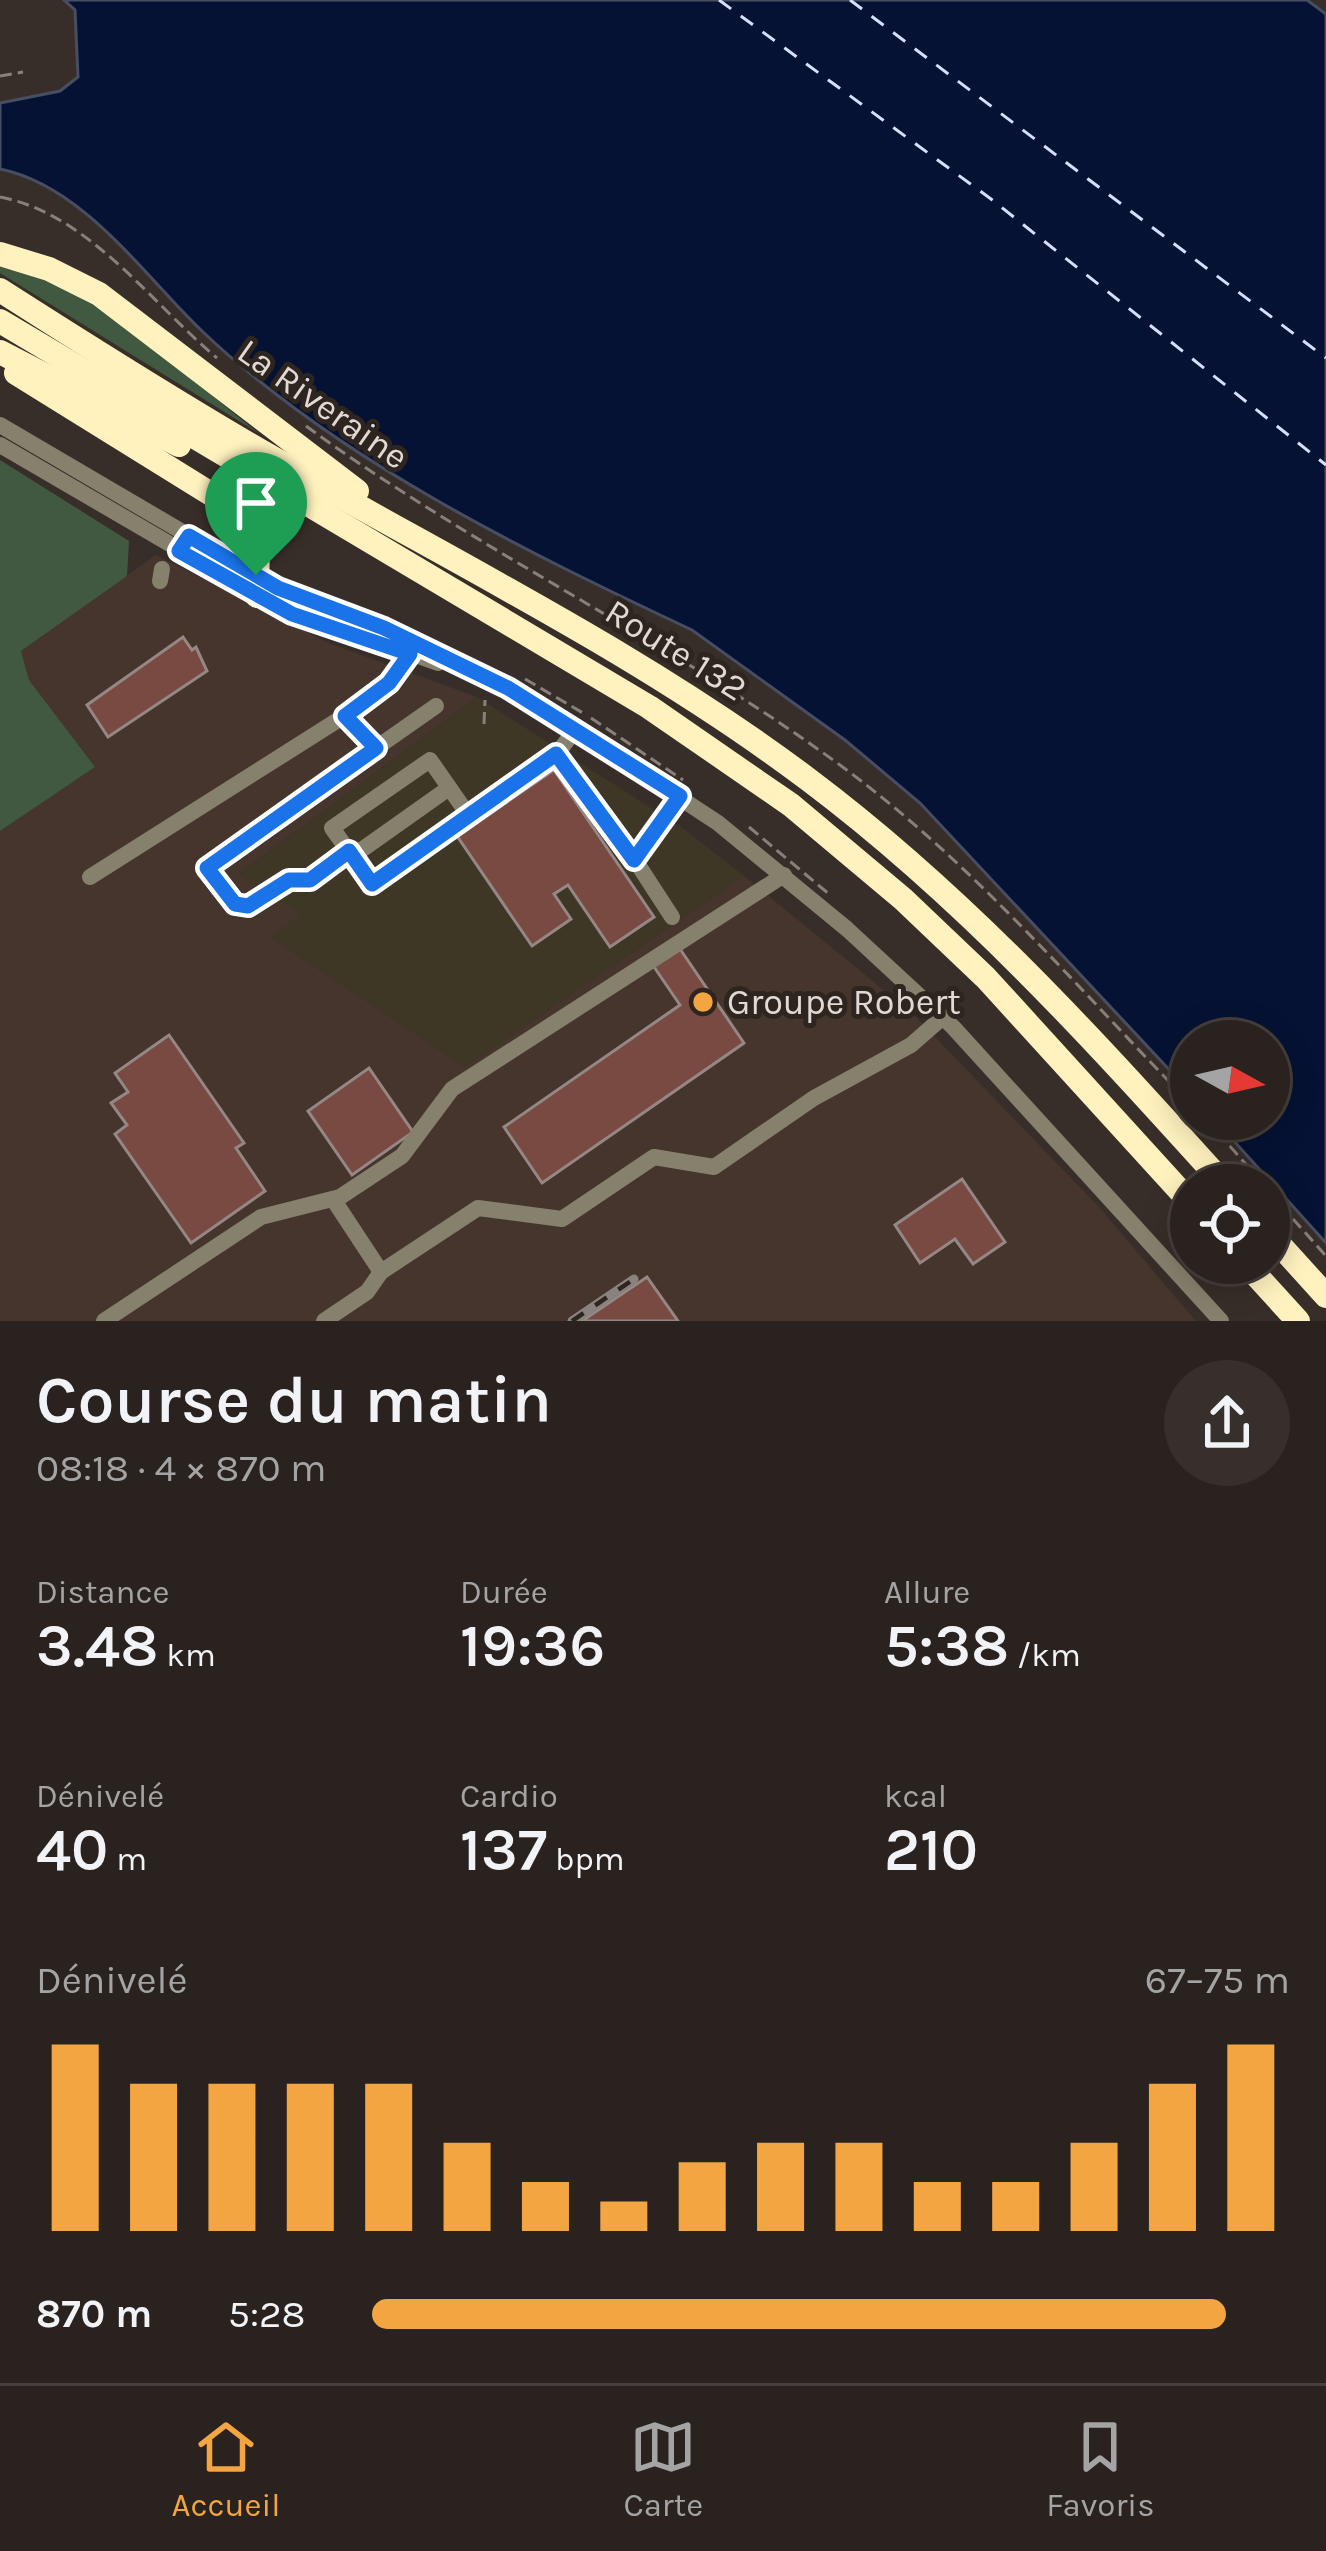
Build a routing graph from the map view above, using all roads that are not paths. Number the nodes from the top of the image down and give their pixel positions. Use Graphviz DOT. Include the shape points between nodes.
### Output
graph roads {
  1 [pos="0,254"];
  2 [pos="0,290"];
  3 [pos="0,321"];
  4 [pos="0,352"];
  5 [pos="0,361"];
  6 [pos="0,425"];
  7 [pos="0,445"];
  8 [pos="160,530"];
  9 [pos="416,538"];
  10 [pos="184,544"];
  11 [pos="259,580"];
  12 [pos="445,586"];
  13 [pos="412,648"];
  14 [pos="436,706"];
  15 [pos="345,716"];
  16 [pos="578,727"];
  17 [pos="376,748"];
  18 [pos="556,754"];
  19 [pos="449,788"];
  20 [pos="680,796"];
  21 [pos="469,816"];
  22 [pos="351,854"];
  23 [pos="634,860"];
  24 [pos="784,875"];
  25 [pos="90,878"];
  26 [pos="672,917"];
  27 [pos="943,1017"];
  28 [pos="1206,1164"];
  29 [pos="1170,1180"];
  30 [pos="333,1199"];
  31 [pos="1290,1256"];
  32 [pos="381,1272"];
  33 [pos="1264,1284"];
  34 [pos="1326,1296"];
  35 [pos="104,1321"];
  36 [pos="324,1321"];
  37 [pos="1221,1321"];
  38 [pos="1298,1321"];
  1 -- 9 [label="highway" via="99,294"];
  2 -- 9 [label="highway, Route 132"];
  3 -- 12 [label="highway, Route 132"];
  4 -- 12 [label="highway"];
  5 -- 11 [label="highway" via="243,513 256,532"];
  6 -- 8 [label="street"];
  7 -- 8 [label="street"];
  8 -- 10 [label="street"];
  9 -- 28 [label="highway, Route 132" via="754,740 877,833 1016,957"];
  10 -- 11 [label="street"];
  10 -- 11 [label="street"];
  11 -- 13 [label="street"];
  12 -- 29 [label="highway, Route 132" via="683,729 847,850 998,991"];
  13 -- 15 [label="street" via="389,683"];
  13 -- 16 [label="street"];
  14 -- 17 [label="street"];
  15 -- 17 [label="street"];
  15 -- 25 [label="street"];
  16 -- 18 [label="street"];
  16 -- 20 [label="street"];
  17 -- 22 [label="street" via="207,868 230,901 248,906"];
  18 -- 21 [label="street"];
  18 -- 23 [label="street"];
  19 -- 21 [label="street"];
  19 -- 22 [label="street"];
  19 -- 22 [label="street" via="430,760 332,828"];
  20 -- 23 [label="street"];
  20 -- 24 [label="street"];
  21 -- 22 [label="street" via="372,884"];
  23 -- 26 [label="street"];
  24 -- 27 [label="street"];
  24 -- 30 [label="street" via="452,1089 402,1156"];
  27 -- 32 [label="street" via="714,1167 654,1156 562,1219 478,1208"];
  27 -- 37 [label="street"];
  30 -- 32 [label="street"];
  30 -- 35 [label="street" via="261,1217"];
  31 -- 34 [label="highway"];
  32 -- 36 [label="street" via="367,1292"];
  33 -- 38 [label="highway"];
}
